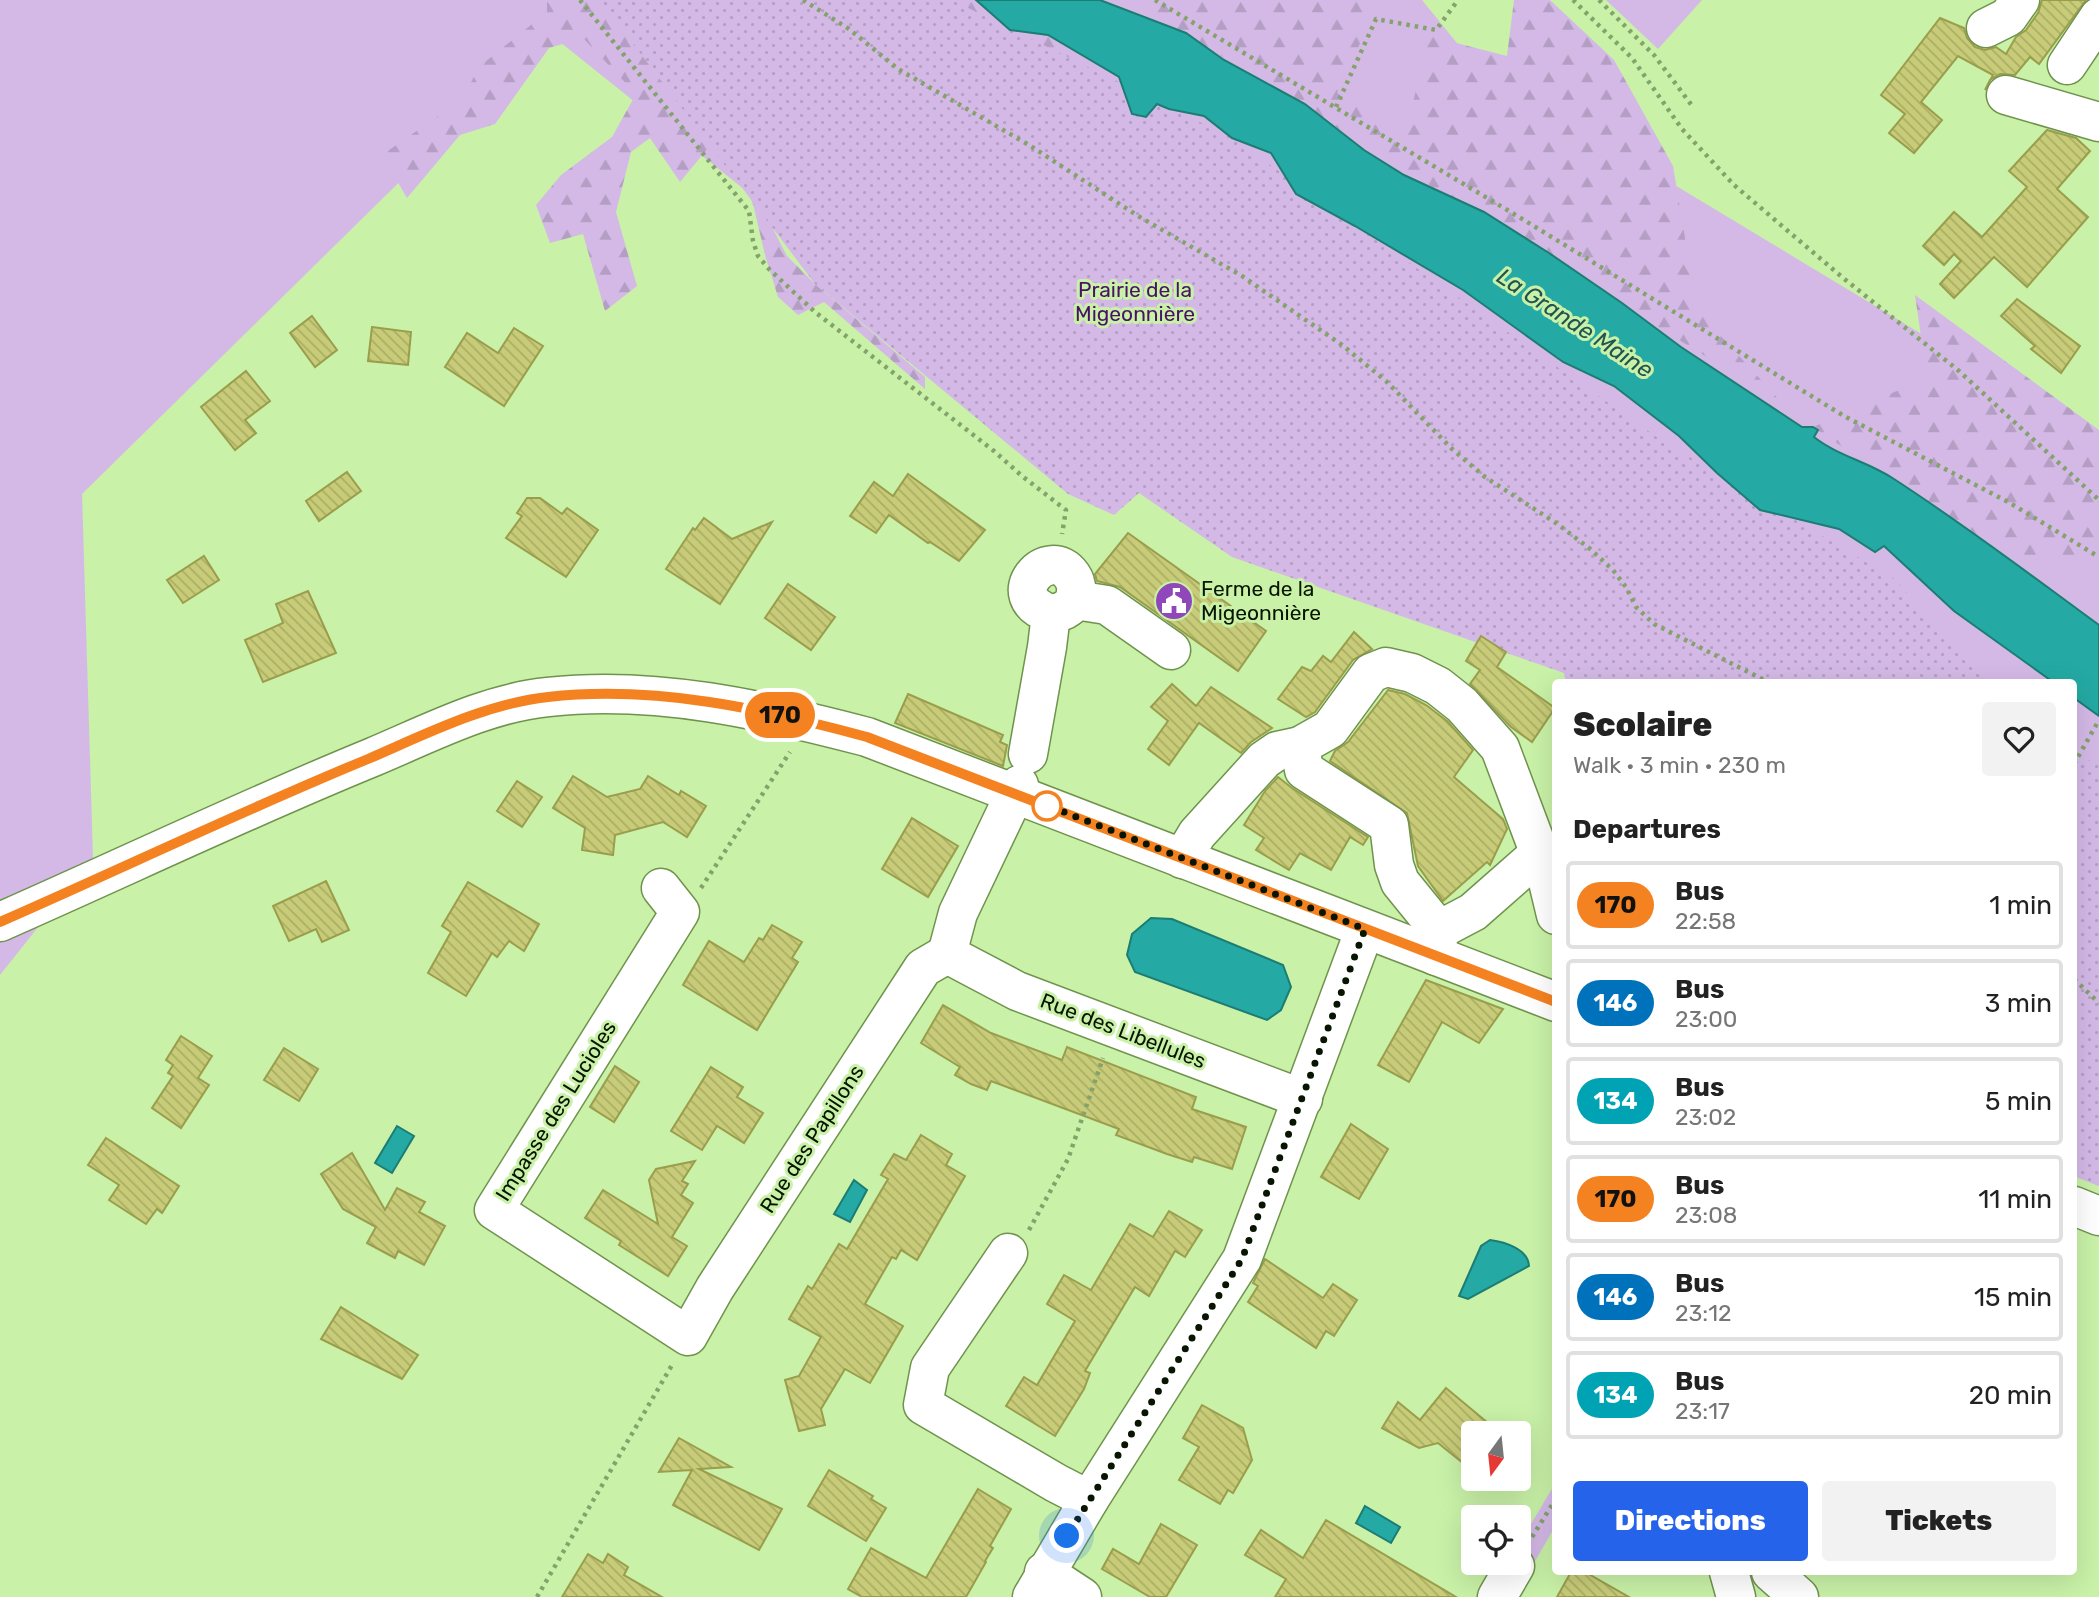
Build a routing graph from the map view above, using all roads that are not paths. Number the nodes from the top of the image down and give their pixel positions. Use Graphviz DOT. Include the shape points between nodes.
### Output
graph roads {
  1 [pos="2020,0"];
  2 [pos="2099,17"];
  3 [pos="1986,28"];
  4 [pos="2067,65"];
  5 [pos="2006,95"];
  6 [pos="2099,122"];
  7 [pos="1055,565"];
  8 [pos="1063,607"];
  9 [pos="1171,650"];
  10 [pos="1300,746"];
  11 [pos="1021,778"];
  12 [pos="1539,853"];
  13 [pos="1182,859"];
  14 [pos="670,900"];
  15 [pos="1552,900"];
  16 [pos="0,922"];
  17 [pos="1365,929"];
  18 [pos="1437,943"];
  19 [pos="947,954"];
  20 [pos="1552,1000"];
  21 [pos="1303,1099"];
  22 [pos="2077,1207"];
  23 [pos="2099,1216"];
  24 [pos="1008,1253"];
  25 [pos="688,1336"];
  26 [pos="1089,1500"];
  27 [pos="1730,1575"];
  28 [pos="1774,1575"];
  29 [pos="1038,1585"];
  30 [pos="1082,1597"];
  31 [pos="1736,1597"];
  32 [pos="1799,1597"];
  1 -- 3 [label="street" via="2008,17"];
  2 -- 4 [label="street"];
  5 -- 6 [label="street"];
  7 -- 8 [label="street" via="1034,573 1028,593 1041,611"];
  8 -- 9 [label="street" via="1107,605"];
  8 -- 11 [label="street"];
  10 -- 12 [label="street" via="1329,729 1371,673 1386,667 1412,673 1462,705 1500,748"];
  10 -- 13 [label="street" via="1264,760 1198,834"];
  10 -- 18 [label="street" via="1304,770 1389,825 1400,882"];
  11 -- 13 [label="street"];
  11 -- 16 [label="street" via="726,704 627,695 546,697 489,709 312,782"];
  11 -- 19 [label="street" via="958,914"];
  12 -- 15 [label="street"];
  12 -- 18 [label="street"];
  13 -- 17 [label="street"];
  14 -- 25 [label="street, Impasse des Lucioles" via="494,1210"];
  17 -- 18 [label="street"];
  17 -- 21 [label="street"];
  18 -- 20 [label="street"];
  19 -- 21 [label="street, Rue des Libellules" via="1017,991"];
  19 -- 25 [label="street, Rue des Papillons" via="923,968 722,1276"];
  21 -- 26 [label="street" via="1242,1259"];
  22 -- 23 [label="street"];
  24 -- 26 [label="street" via="930,1368 923,1405"];
  26 -- 29 [label="street"];
  27 -- 31 [label="street"];
  28 -- 32 [label="street"];
  29 -- 30 [label="street"];
}
